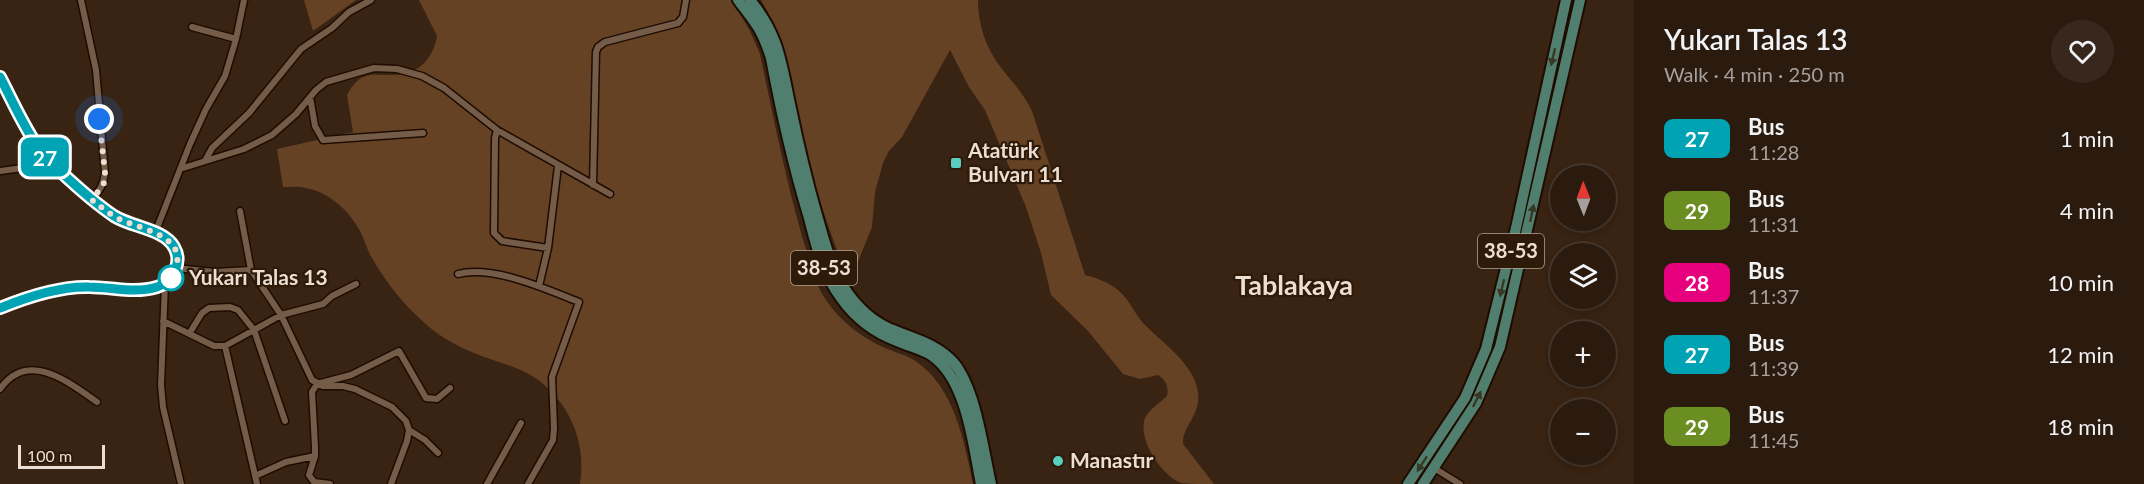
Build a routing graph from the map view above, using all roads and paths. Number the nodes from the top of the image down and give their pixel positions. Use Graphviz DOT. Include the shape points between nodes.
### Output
graph roads {
  1 [pos="81,0"];
  2 [pos="244,0"];
  3 [pos="371,0"];
  4 [pos="686,0"];
  5 [pos="738,0"];
  6 [pos="750,0"];
  7 [pos="1566,0"];
  8 [pos="1580,0"];
  9 [pos="192,27"];
  10 [pos="236,39"];
  11 [pos="0,77"];
  12 [pos="310,97"];
  13 [pos="497,130"];
  14 [pos="423,133"];
  15 [pos="205,161"];
  16 [pos="52,164"];
  17 [pos="558,166"];
  18 [pos="180,169"];
  19 [pos="0,171"];
  20 [pos="593,184"];
  21 [pos="610,194"];
  22 [pos="92,200"];
  23 [pos="240,212"];
  24 [pos="155,233"];
  25 [pos="548,248"];
  26 [pos="176,268"];
  27 [pos="251,270"];
  28 [pos="458,274"];
  29 [pos="165,283"];
  30 [pos="356,284"];
  31 [pos="539,286"];
  32 [pos="0,308"];
  33 [pos="281,315"];
  34 [pos="164,321"];
  35 [pos="254,330"];
  36 [pos="189,334"];
  37 [pos="225,346"];
  38 [pos="317,384"];
  39 [pos="450,388"];
  40 [pos="0,389"];
  41 [pos="97,402"];
  42 [pos="285,421"];
  43 [pos="521,423"];
  44 [pos="409,430"];
  45 [pos="438,453"];
  46 [pos="315,456"];
  47 [pos="1434,468"];
  48 [pos="255,476"];
  49 [pos="181,484"];
  50 [pos="257,484"];
  51 [pos="330,484"];
  52 [pos="391,484"];
  53 [pos="488,484"];
  54 [pos="528,484"];
  55 [pos="981,484"];
  56 [pos="990,484"];
  57 [pos="1408,484"];
  58 [pos="1423,484"];
  59 [pos="1460,484"];
  1 -- 22 [label="street" via="94,60 105,173 104,183"];
  2 -- 10 [label="street"];
  3 -- 15 [label="street" via="301,49 249,113 212,148"];
  4 -- 20 [label="street" via="678,22 598,47"];
  5 -- 55 [label="main road, 38-53" via="765,41 793,165 826,273 840,297 863,323 931,356 946,369 966,410"];
  6 -- 56 [label="main road, 38-53" via="770,27 777,47 802,163 839,279 869,316 937,348 953,363 975,407"];
  7 -- 57 [label="main road, 38-53, one-way" via="1486,348 1465,398"];
  47 -- 8 [label="main road, 38-53, one-way" via="1476,403 1500,347"];
  9 -- 10 [label="street"];
  10 -- 18 [label="street" via="225,76"];
  11 -- 16 [label="street" via="42,155"];
  12 -- 13 [label="street" via="333,80 374,68 398,69 444,88"];
  12 -- 14 [label="street" via="315,126 323,140"];
  12 -- 15 [label="street" via="272,135"];
  13 -- 17 [label="street"];
  13 -- 25 [label="street" via="494,233 502,241"];
  15 -- 18 [label="street"];
  16 -- 19 [label="street"];
  16 -- 22 [label="street"];
  17 -- 20 [label="street"];
  17 -- 25 [label="street"];
  18 -- 24 [label="street"];
  20 -- 21 [label="street"];
  22 -- 24 [label="street" via="116,218"];
  23 -- 27 [label="street"];
  24 -- 26 [label="street" via="175,248"];
  25 -- 31 [label="street"];
  26 -- 27 [label="street"];
  26 -- 29 [label="street"];
  27 -- 33 [label="street"];
  28 -- 31 [label="street" via="485,272"];
  29 -- 32 [label="street" via="138,291 87,287 51,292"];
  29 -- 34 [label="street"];
  30 -- 33 [label="street" via="322,304"];
  31 -- 54 [label="street" via="579,302 552,377 552,440"];
  33 -- 35 [label="street"];
  33 -- 38 [label="street"];
  34 -- 36 [label="street"];
  34 -- 49 [label="street" via="164,407"];
  35 -- 36 [label="street" via="238,310 214,307 202,313"];
  35 -- 37 [label="street"];
  35 -- 42 [label="street"];
  36 -- 37 [label="street" via="214,346"];
  37 -- 48 [label="street"];
  38 -- 39 [label="street" via="351,375 399,351 426,398 437,399"];
  38 -- 44 [label="street" via="349,387 376,398 400,413"];
  38 -- 46 [label="street" via="312,392"];
  40 -- 41 [label="street" via="18,374 38,369"];
  43 -- 53 [label="street"];
  44 -- 45 [label="street"];
  44 -- 52 [label="street"];
  46 -- 48 [label="street" via="286,462"];
  46 -- 51 [label="street" via="310,479"];
  47 -- 58 [label="main road, 38-53"];
  47 -- 59 [label="street"];
  48 -- 50 [label="street"];
}
